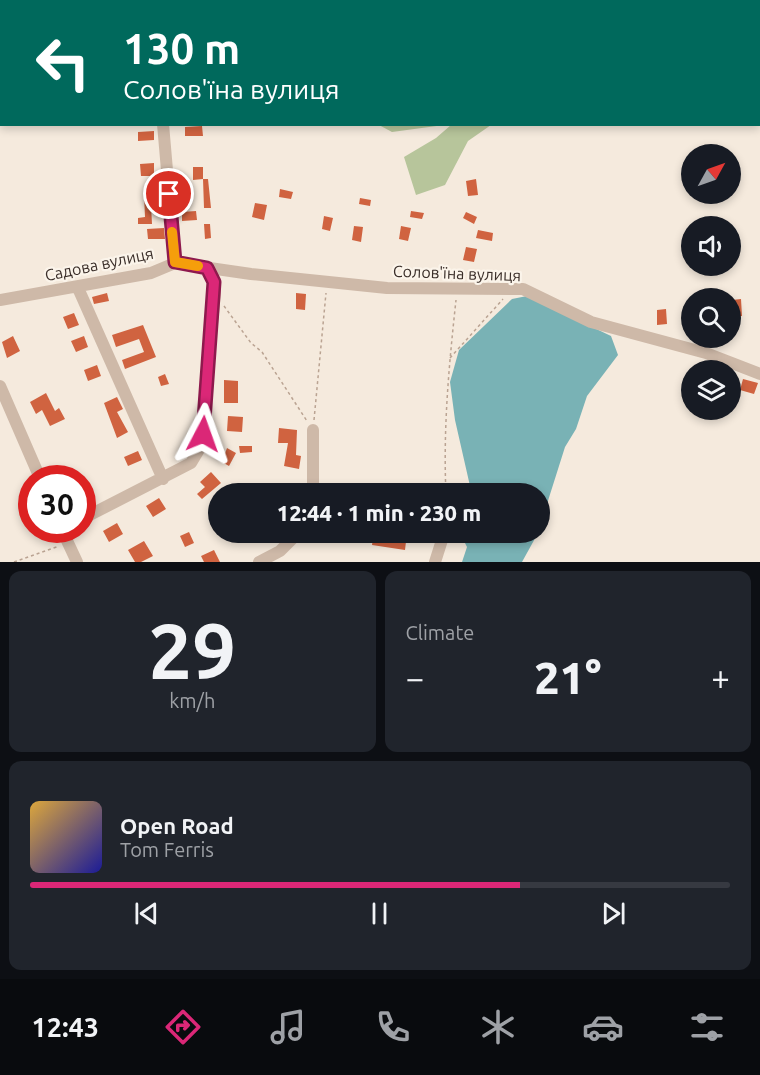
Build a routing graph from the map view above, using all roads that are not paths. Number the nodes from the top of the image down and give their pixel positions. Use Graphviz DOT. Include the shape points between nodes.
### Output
graph roads {
  1 [pos="163,126"];
  2 [pos="175,262"];
  3 [pos="207,268"];
  4 [pos="78,288"];
  5 [pos="0,300"];
  6 [pos="760,374"];
  7 [pos="0,386"];
  8 [pos="313,430"];
  9 [pos="34,465"];
  10 [pos="163,479"];
  11 [pos="313,483"];
  12 [pos="96,512"];
  13 [pos="68,543"];
  14 [pos="288,543"];
  15 [pos="440,543"];
  16 [pos="77,562"];
  17 [pos="259,562"];
  18 [pos="435,562"];
  1 -- 2 [label="street, Садова вулиця"];
  2 -- 3 [label="street, Солов'їна вулиця"];
  2 -- 4 [label="street, Садова вулиця" via="150,273"];
  3 -- 6 [label="street, Солов'їна вулиця" via="327,282 457,290 523,289 591,322 706,353"];
  3 -- 10 [label="street" via="215,293 200,448 191,463"];
  4 -- 5 [label="street, Садова вулиця"];
  4 -- 10 [label="street"];
  7 -- 9 [label="street"];
  8 -- 11 [label="street"];
  10 -- 12 [label="street"];
  13 -- 16 [label="street"];
  14 -- 17 [label="street"];
  15 -- 18 [label="street"];
}
